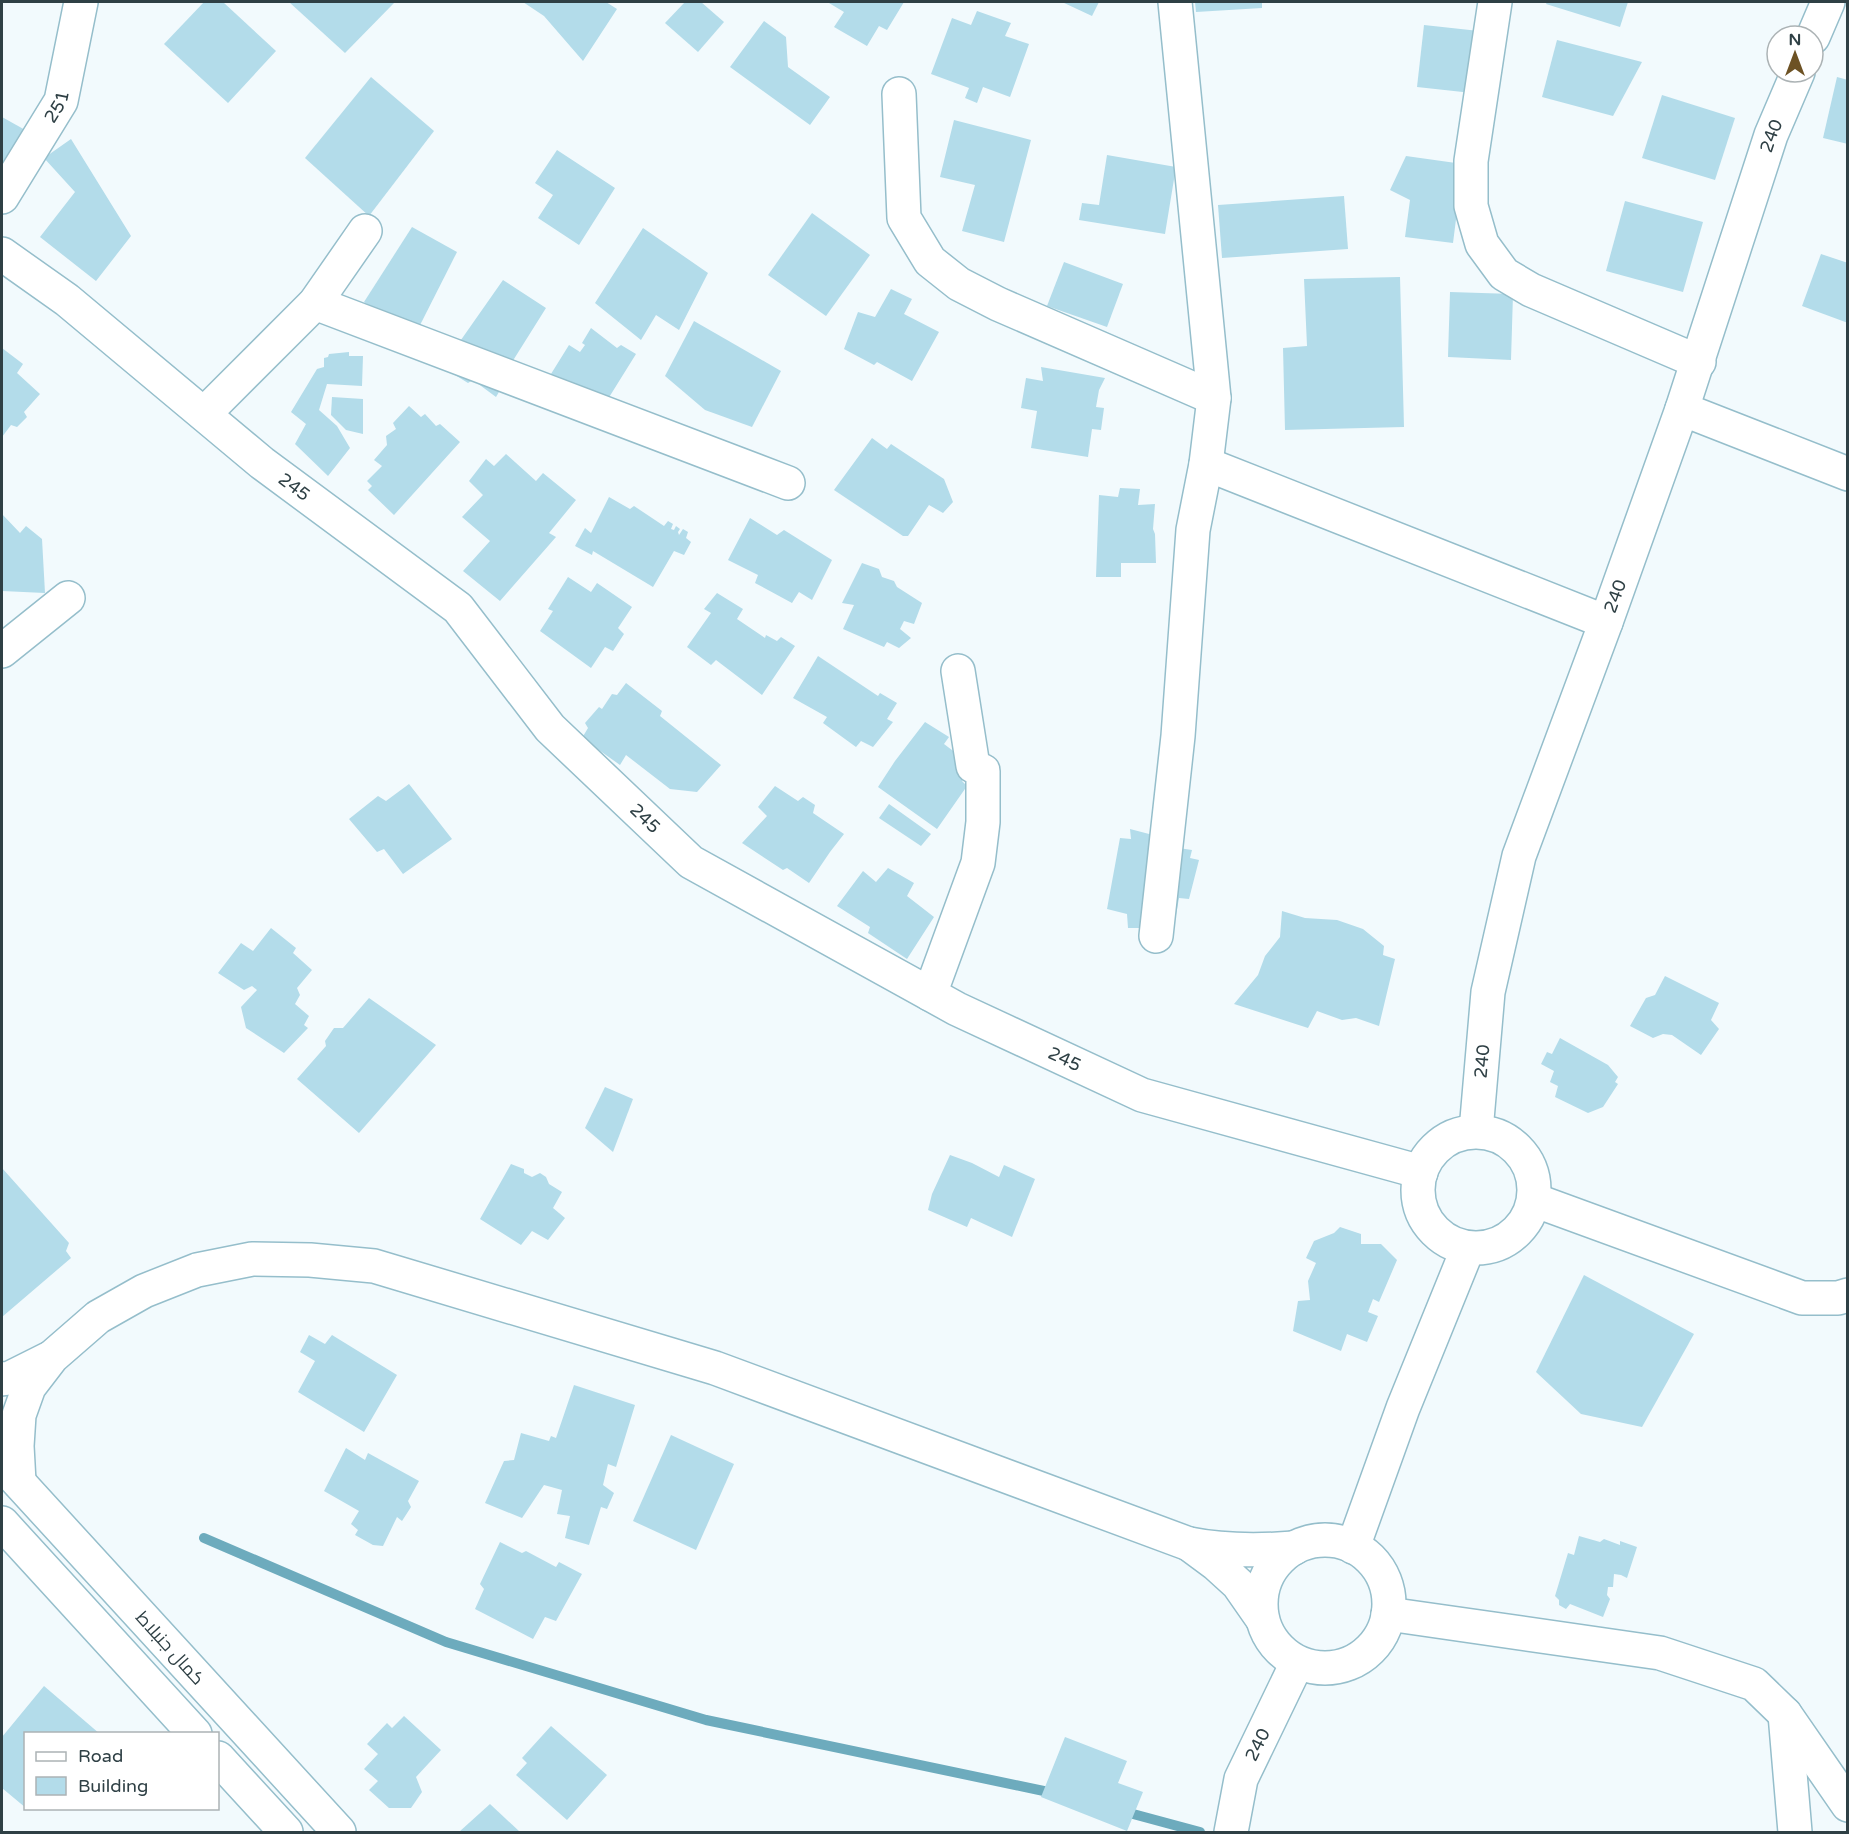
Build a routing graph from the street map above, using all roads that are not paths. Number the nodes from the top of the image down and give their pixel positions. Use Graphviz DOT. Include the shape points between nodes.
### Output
graph roads {
  1 [pos="81,2"];
  2 [pos="1175,2"];
  3 [pos="1495,2"];
  4 [pos="1828,2"];
  5 [pos="1819,24"];
  6 [pos="1793,84"];
  7 [pos="899,94"];
  8 [pos="2,197"];
  9 [pos="365,231"];
  10 [pos="2,254"];
  11 [pos="315,303"];
  12 [pos="1699,362"];
  13 [pos="1214,398"];
  14 [pos="1682,409"];
  15 [pos="204,414"];
  16 [pos="1206,465"];
  17 [pos="1848,474"];
  18 [pos="788,483"];
  19 [pos="68,598"];
  20 [pos="1606,622"];
  21 [pos="2,651"];
  22 [pos="958,671"];
  23 [pos="1156,936"];
  24 [pos="930,994"];
  25 [pos="1476,1131"];
  26 [pos="1421,1172"];
  27 [pos="1534,1200"];
  28 [pos="1468,1248"];
  29 [pos="1848,1295"];
  30 [pos="52,1357"];
  31 [pos="2,1379"];
  32 [pos="10,1473"];
  33 [pos="2,1523"];
  34 [pos="1189,1544"];
  35 [pos="1353,1546"];
  36 [pos="1294,1548"];
  37 [pos="1389,1614"];
  38 [pos="1262,1617"];
  39 [pos="1297,1663"];
  40 [pos="1785,1714"];
  41 [pos="193,1732"];
  42 [pos="219,1759"];
  43 [pos="1848,1805"];
  44 [pos="286,1833"];
  45 [pos="339,1833"];
  46 [pos="1231,1833"];
  47 [pos="1795,1833"];
  1 -- 8 [label="street, 251" via="61,101"];
  2 -- 13 [label="street"];
  3 -- 12 [label="street" via="1472,161 1472,206 1482,244 1504,274 1531,290"];
  4 -- 5 [label="street"];
  6 -- 12 [label="street, 240" via="1772,135"];
  7 -- 13 [label="street" via="904,218 930,261 959,284 998,304"];
  9 -- 11 [label="street"];
  10 -- 15 [label="street, 245" via="67,300"];
  11 -- 15 [label="street"];
  11 -- 18 [label="street"];
  12 -- 14 [label="street, 240"];
  13 -- 16 [label="street"];
  14 -- 17 [label="street"];
  14 -- 20 [label="street, 240"];
  15 -- 24 [label="street, 245" via="262,463 458,608 550,728 691,862"];
  16 -- 20 [label="street"];
  16 -- 23 [label="street" via="1193,530 1178,736"];
  19 -- 21 [label="street"];
  20 -- 25 [label="street, 240" via="1518,856 1488,992"];
  22 -- 24 [label="street" via="973,766 983,771 983,822 978,863"];
  24 -- 26 [label="street, 245" via="1142,1095"];
  25 -- 26 [label="street" via="1446,1140 1431,1154"];
  25 -- 27 [label="street" via="1502,1138 1518,1149 1534,1181"];
  26 -- 28 [label="street" via="1418,1188 1426,1221 1438,1234"];
  27 -- 28 [label="street" via="1518,1231 1503,1242 1486,1248"];
  27 -- 29 [label="street" via="1802,1298"];
  28 -- 35 [label="street" via="1403,1408"];
  30 -- 31 [label="street"];
  30 -- 32 [label="street" via="29,1387 19,1415"];
  30 -- 34 [label="street" via="98,1317 144,1291 197,1270 252,1259 374,1266 715,1368"];
  32 -- 45 [label="street, كمال جنبلاط"];
  33 -- 41 [label="street"];
  34 -- 36 [label="street" via="1263,1551"];
  34 -- 38 [label="street" via="1238,1584"];
  35 -- 36 [label="street" via="1313,1541"];
  35 -- 37 [label="street" via="1382,1574 1389,1593"];
  36 -- 38 [label="street" via="1278,1560 1266,1577 1260,1596"];
  37 -- 39 [label="street" via="1383,1633 1356,1661 1337,1668"];
  37 -- 40 [label="street" via="1660,1653 1754,1684"];
  38 -- 39 [label="street" via="1268,1636"];
  39 -- 46 [label="street, 240" via="1241,1779"];
  40 -- 43 [label="street"];
  40 -- 47 [label="street"];
  42 -- 44 [label="street"];
}
